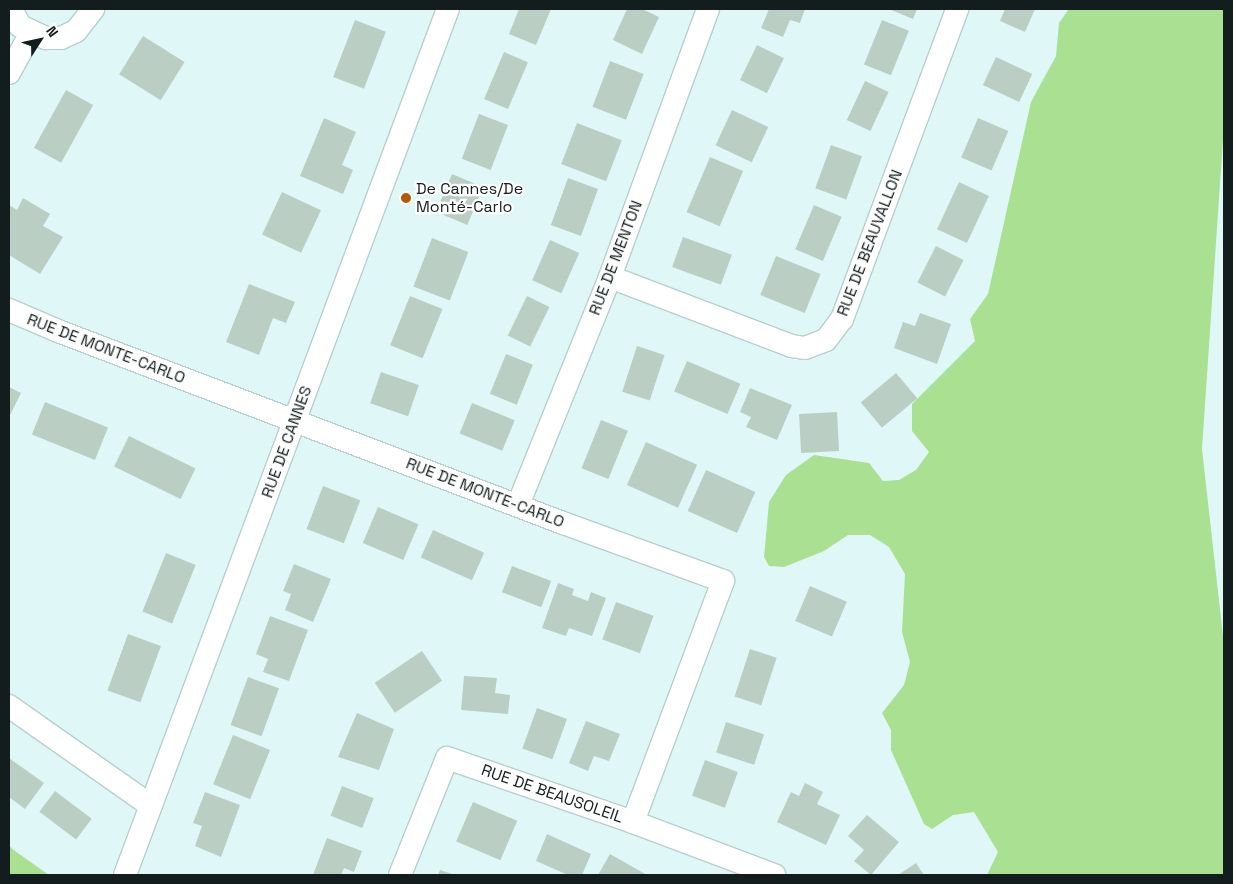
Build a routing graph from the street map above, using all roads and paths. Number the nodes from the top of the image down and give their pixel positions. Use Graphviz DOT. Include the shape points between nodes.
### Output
graph roads {
  1 [pos="11,9"];
  2 [pos="92,9"];
  3 [pos="448,9"];
  4 [pos="708,9"];
  5 [pos="957,9"];
  6 [pos="31,34"];
  7 [pos="9,73"];
  8 [pos="610,276"];
  9 [pos="9,310"];
  10 [pos="295,420"];
  11 [pos="518,505"];
  12 [pos="9,706"];
  13 [pos="150,805"];
  14 [pos="633,822"];
  15 [pos="125,875"];
  16 [pos="400,875"];
  17 [pos="774,875"];
  1 -- 6 [label="street" via="20,26"];
  2 -- 6 [label="street" via="76,31 61,38"];
  3 -- 10 [label="street, RUE DE CANNES"];
  4 -- 8 [label="street, RUE DE MENTON"];
  5 -- 8 [label="street, RUE DE BEAUVALLON" via="842,319 826,340 805,348 792,346"];
  6 -- 7 [label="street"];
  8 -- 11 [label="street, RUE DE MENTON"];
  9 -- 10 [label="street, RUE DE MONTE-CARLO"];
  10 -- 11 [label="street, RUE DE MONTE-CARLO"];
  10 -- 13 [label="street, RUE DE CANNES"];
  11 -- 14 [label="street, RUE DE MONTE-CARLO" via="722,581"];
  12 -- 13 [label="street"];
  13 -- 15 [label="street, RUE DE CANNES"];
  14 -- 16 [label="street, RUE DE BEAUSOLEIL" via="447,758"];
  14 -- 17 [label="street, RUE DE BEAUSOLEIL"];
}
